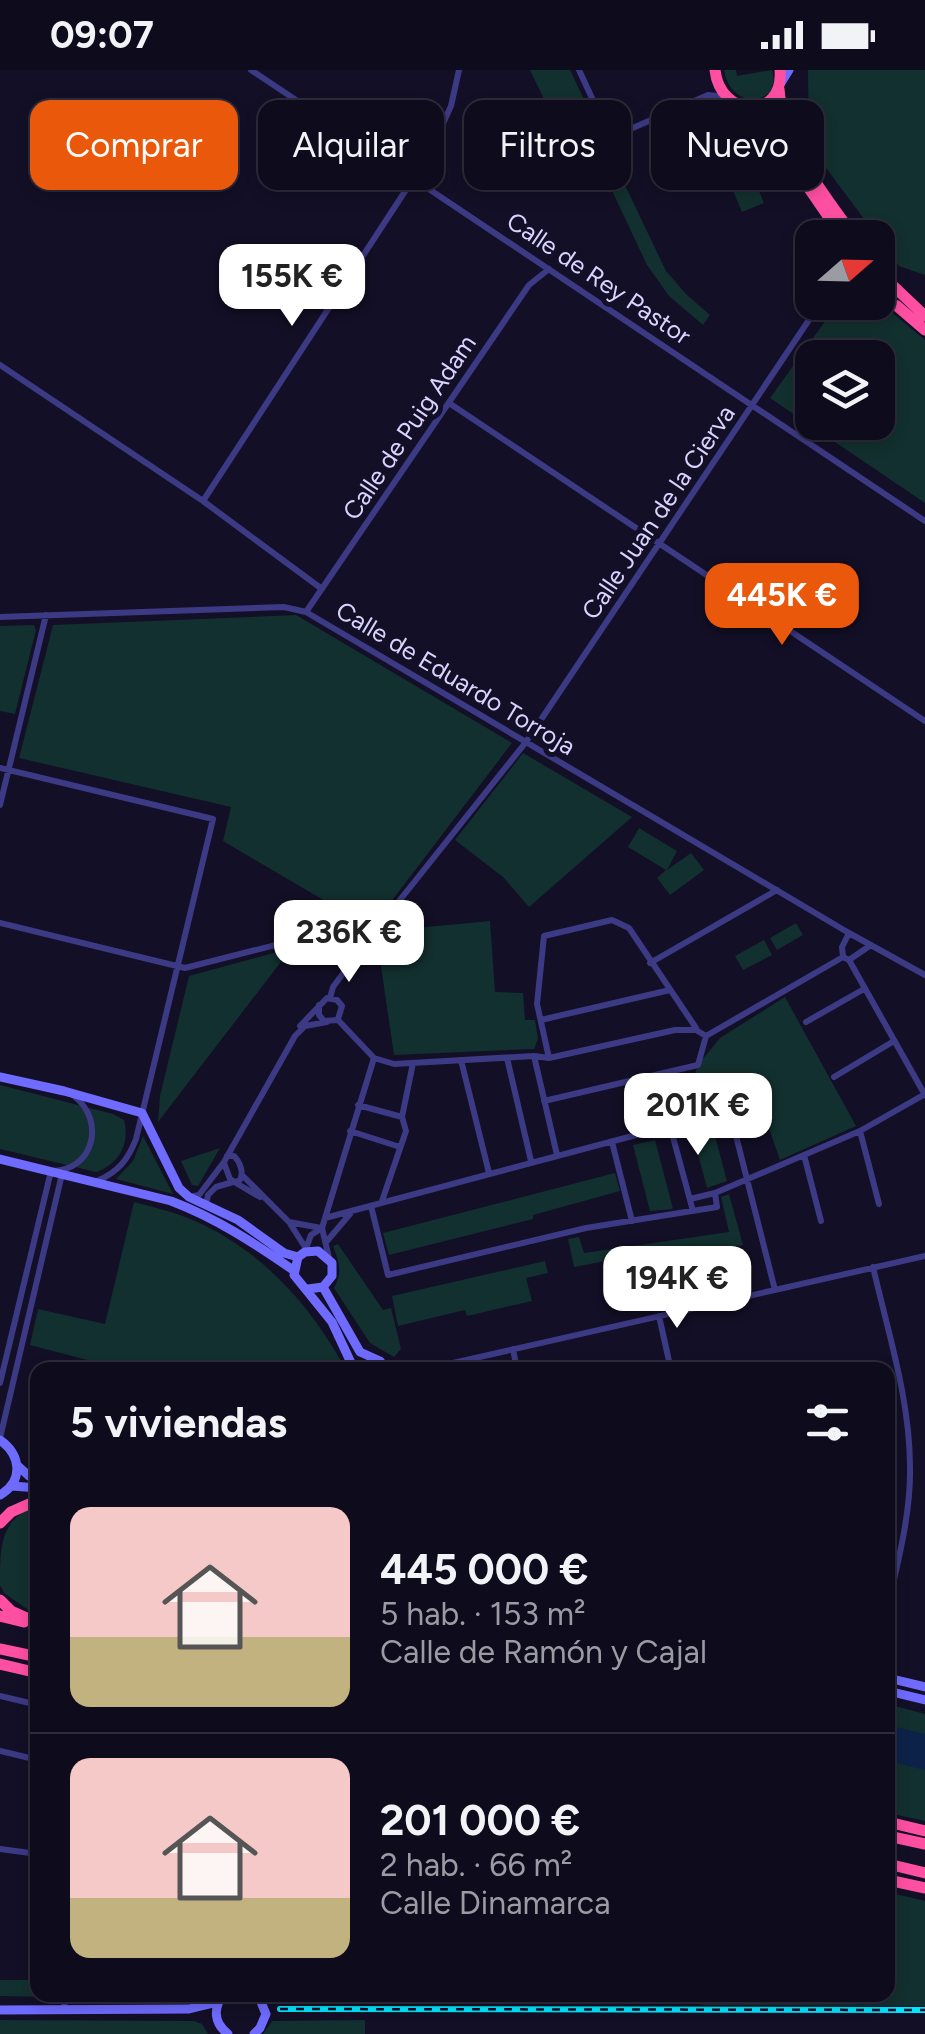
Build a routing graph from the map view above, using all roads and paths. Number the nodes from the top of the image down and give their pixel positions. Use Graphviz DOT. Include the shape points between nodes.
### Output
graph roads {
  1 [pos="250,70"];
  2 [pos="459,70"];
  3 [pos="579,70"];
  4 [pos="788,70"];
  5 [pos="715,74"];
  6 [pos="780,81"];
  7 [pos="708,95"];
  8 [pos="727,97"];
  9 [pos="295,100"];
  10 [pos="733,100"];
  11 [pos="444,123"];
  12 [pos="405,190"];
  13 [pos="431,190"];
  14 [pos="810,190"];
  15 [pos="831,220"];
  16 [pos="843,220"];
  17 [pos="549,268"];
  18 [pos="895,288"];
  19 [pos="895,305"];
  20 [pos="925,316"];
  21 [pos="811,320"];
  22 [pos="925,330"];
  23 [pos="0,365"];
  24 [pos="449,403"];
  25 [pos="754,406"];
  26 [pos="202,501"];
  27 [pos="925,521"];
  28 [pos="660,545"];
  29 [pos="322,589"];
  30 [pos="306,612"];
  31 [pos="46,615"];
  32 [pos="0,617"];
  33 [pos="925,721"];
  34 [pos="526,742"];
  35 [pos="4,768"];
  36 [pos="0,805"];
  37 [pos="777,890"];
  38 [pos="0,923"];
  39 [pos="850,933"];
  40 [pos="364,945"];
  41 [pos="871,945"];
  42 [pos="846,958"];
  43 [pos="650,963"];
  44 [pos="177,965"];
  45 [pos="925,974"];
  46 [pos="672,989"];
  47 [pos="864,989"];
  48 [pos="330,998"];
  49 [pos="319,1005"];
  50 [pos="338,1020"];
  51 [pos="541,1020"];
  52 [pos="327,1022"];
  53 [pos="806,1022"];
  54 [pos="696,1030"];
  55 [pos="295,1036"];
  56 [pos="706,1036"];
  57 [pos="894,1041"];
  58 [pos="534,1056"];
  59 [pos="374,1058"];
  60 [pos="507,1058"];
  61 [pos="549,1058"];
  62 [pos="461,1060"];
  63 [pos="414,1064"];
  64 [pos="0,1077"];
  65 [pos="834,1077"];
  66 [pos="64,1091"];
  67 [pos="925,1095"];
  68 [pos="544,1101"];
  69 [pos="358,1105"];
  70 [pos="142,1114"];
  71 [pos="731,1116"];
  72 [pos="402,1117"];
  73 [pos="350,1131"];
  74 [pos="860,1131"];
  75 [pos="240,1133"];
  76 [pos="612,1142"];
  77 [pos="400,1147"];
  78 [pos="558,1155"];
  79 [pos="804,1155"];
  80 [pos="0,1159"];
  81 [pos="225,1159"];
  82 [pos="236,1159"];
  83 [pos="531,1161"];
  84 [pos="57,1172"];
  85 [pos="242,1174"];
  86 [pos="489,1174"];
  87 [pos="747,1179"];
  88 [pos="96,1182"];
  89 [pos="234,1182"];
  90 [pos="715,1194"];
  91 [pos="189,1197"];
  92 [pos="690,1199"];
  93 [pos="268,1202"];
  94 [pos="382,1202"];
  95 [pos="206,1204"];
  96 [pos="879,1204"];
  97 [pos="371,1206"];
  98 [pos="355,1210"];
  99 [pos="694,1211"];
  100 [pos="324,1218"];
  101 [pos="632,1221"];
  102 [pos="821,1221"];
  103 [pos="289,1222"];
  104 [pos="322,1228"];
  105 [pos="328,1241"];
  106 [pos="303,1252"];
  107 [pos="925,1256"];
  108 [pos="329,1258"];
  109 [pos="874,1267"];
  110 [pos="294,1270"];
  111 [pos="323,1287"];
  112 [pos="308,1289"];
  113 [pos="774,1290"];
  114 [pos="659,1316"];
  115 [pos="513,1350"];
  116 [pos="372,1358"];
  117 [pos="348,1362"];
  118 [pos="362,1362"];
  119 [pos="381,1362"];
  120 [pos="458,1362"];
  121 [pos="515,1362"];
  122 [pos="669,1362"];
  123 [pos="894,1362"];
  124 [pos="895,1366"];
  125 [pos="0,1383"];
  126 [pos="0,1439"];
  127 [pos="18,1466"];
  128 [pos="30,1476"];
  129 [pos="12,1486"];
  130 [pos="30,1487"];
  131 [pos="0,1496"];
  132 [pos="30,1504"];
  133 [pos="0,1523"];
  134 [pos="895,1571"];
  135 [pos="0,1600"];
  136 [pos="0,1616"];
  137 [pos="30,1620"];
  138 [pos="30,1622"];
  139 [pos="0,1648"];
  140 [pos="30,1655"];
  141 [pos="0,1664"];
  142 [pos="30,1671"];
  143 [pos="895,1680"];
  144 [pos="925,1687"];
  145 [pos="895,1693"];
  146 [pos="0,1696"];
  147 [pos="925,1700"];
  148 [pos="30,1703"];
  149 [pos="0,1751"];
  150 [pos="30,1758"];
  151 [pos="895,1824"];
  152 [pos="925,1830"];
  153 [pos="895,1838"];
  154 [pos="925,1844"];
  155 [pos="0,1850"];
  156 [pos="30,1853"];
  157 [pos="895,1866"];
  158 [pos="925,1873"];
  159 [pos="895,1882"];
  160 [pos="923,1889"];
  161 [pos="65,2002"];
  162 [pos="211,2002"];
  163 [pos="220,2002"];
  164 [pos="261,2002"];
  165 [pos="189,2009"];
  166 [pos="0,2010"];
  167 [pos="63,2010"];
  168 [pos="222,2029"];
  169 [pos="254,2034"];
  1 -- 9 [label="street, Calle de Rey Pastor"];
  2 -- 11 [label="street"];
  3 -- 7 [label="street" via="604,124 619,134"];
  4 -- 6 [label="street"];
  5 -- 7 [label="street"];
  5 -- 8 [label="highway"];
  6 -- 16 [label="highway" via="786,129"];
  7 -- 8 [label="street"];
  8 -- 10 [label="highway"];
  12 -- 26 [label="street"];
  13 -- 17 [label="street, Calle de Rey Pastor"];
  14 -- 15 [label="highway"];
  17 -- 24 [label="street, Calle de Puig Adam" via="529,285"];
  17 -- 25 [label="street, Calle de Rey Pastor"];
  18 -- 20 [label="highway"];
  19 -- 22 [label="highway"];
  21 -- 25 [label="street, Calle Juan de la Cierva"];
  23 -- 26 [label="street"];
  24 -- 28 [label="street"];
  24 -- 29 [label="street, Calle de Puig Adam"];
  25 -- 27 [label="street, Calle de Rey Pastor"];
  25 -- 28 [label="street, Calle Juan de la Cierva"];
  26 -- 29 [label="street"];
  28 -- 33 [label="street"];
  28 -- 34 [label="street, Calle Juan de la Cierva"];
  29 -- 30 [label="street, Calle de Puig Adam"];
  30 -- 31 [label="street, Calle de Eduardo Torroja"];
  30 -- 34 [label="street, Calle de Eduardo Torroja"];
  31 -- 32 [label="street, Calle de Eduardo Torroja"];
  31 -- 35 [label="street"];
  34 -- 37 [label="street, Calle de Eduardo Torroja"];
  34 -- 40 [label="street, Calle Juan de la Cierva"];
  35 -- 36 [label="street"];
  35 -- 44 [label="street" via="213,819"];
  37 -- 39 [label="street, Calle de Eduardo Torroja"];
  37 -- 43 [label="street"];
  38 -- 44 [label="street"];
  39 -- 41 [label="street, Calle de Eduardo Torroja"];
  39 -- 42 [label="street" via="842,947"];
  40 -- 44 [label="street" via="349,936 311,936"];
  40 -- 48 [label="street, Calle Juan de la Cierva"];
  41 -- 42 [label="street"];
  41 -- 45 [label="street"];
  42 -- 47 [label="street"];
  42 -- 56 [label="street"];
  43 -- 46 [label="street"];
  43 -- 51 [label="street" via="629,928 612,920 544,936 536,1004"];
  44 -- 70 [label="street"];
  46 -- 51 [label="street"];
  46 -- 54 [label="street"];
  47 -- 53 [label="street"];
  47 -- 57 [label="street"];
  48 -- 49 [label="street"];
  48 -- 50 [label="street" via="342,1006"];
  49 -- 52 [label="street"];
  49 -- 55 [label="street"];
  50 -- 52 [label="street"];
  50 -- 59 [label="street"];
  51 -- 61 [label="street"];
  52 -- 55 [label="street" via="304,1026"];
  54 -- 56 [label="street"];
  54 -- 61 [label="street"];
  55 -- 75 [label="street"];
  56 -- 68 [label="street" via="698,1065"];
  57 -- 65 [label="street"];
  57 -- 67 [label="street"];
  58 -- 60 [label="street"];
  58 -- 61 [label="street"];
  58 -- 68 [label="street"];
  59 -- 63 [label="street"];
  59 -- 69 [label="street"];
  60 -- 62 [label="street"];
  60 -- 83 [label="street"];
  62 -- 63 [label="street"];
  62 -- 86 [label="street"];
  63 -- 72 [label="street"];
  64 -- 66 [label="street"];
  66 -- 70 [label="street"];
  66 -- 84 [label="street" via="87,1109 92,1139 80,1162"];
  67 -- 74 [label="street"];
  68 -- 78 [label="street"];
  69 -- 72 [label="street"];
  69 -- 73 [label="street"];
  70 -- 88 [label="street" via="129,1158"];
  70 -- 91 [label="street" via="178,1188"];
  71 -- 87 [label="street"];
  72 -- 77 [label="street"];
  73 -- 77 [label="street"];
  73 -- 100 [label="street"];
  74 -- 79 [label="street"];
  74 -- 96 [label="street"];
  75 -- 81 [label="street"];
  75 -- 82 [label="street"];
  76 -- 78 [label="street"];
  76 -- 92 [label="street" via="670,1126"];
  76 -- 101 [label="street"];
  77 -- 94 [label="street"];
  78 -- 83 [label="street"];
  79 -- 87 [label="street"];
  79 -- 102 [label="street"];
  80 -- 84 [label="street"];
  81 -- 82 [label="street"];
  81 -- 89 [label="street"];
  81 -- 91 [label="street" via="200,1195"];
  82 -- 85 [label="street"];
  83 -- 86 [label="street"];
  84 -- 88 [label="street"];
  84 -- 125 [label="street"];
  84 -- 126 [label="street"];
  85 -- 89 [label="street"];
  85 -- 93 [label="street"];
  86 -- 94 [label="street"];
  87 -- 90 [label="street"];
  87 -- 113 [label="street"];
  88 -- 110 [label="street" via="196,1210"];
  89 -- 93 [label="street"];
  89 -- 95 [label="street" via="216,1187"];
  90 -- 92 [label="street"];
  90 -- 99 [label="street" via="717,1207"];
  91 -- 95 [label="street"];
  92 -- 99 [label="street"];
  93 -- 103 [label="street"];
  94 -- 97 [label="street"];
  95 -- 106 [label="street" via="284,1253"];
  97 -- 98 [label="street"];
  97 -- 101 [label="street" via="388,1275"];
  98 -- 100 [label="street"];
  98 -- 105 [label="street"];
  99 -- 101 [label="street"];
  100 -- 104 [label="street"];
  103 -- 104 [label="street"];
  103 -- 106 [label="street"];
  104 -- 105 [label="street"];
  104 -- 106 [label="street" via="310,1235"];
  105 -- 108 [label="street"];
  106 -- 108 [label="street" via="318,1250"];
  106 -- 110 [label="street"];
  107 -- 109 [label="street"];
  108 -- 111 [label="street" via="332,1276"];
  109 -- 113 [label="street"];
  109 -- 123 [label="street"];
  110 -- 112 [label="street"];
  111 -- 112 [label="street"];
  111 -- 116 [label="street" via="360,1352"];
  112 -- 117 [label="street" via="332,1322"];
  113 -- 114 [label="street"];
  114 -- 115 [label="street"];
  114 -- 122 [label="street"];
  115 -- 120 [label="street"];
  115 -- 121 [label="street"];
  116 -- 118 [label="street"];
  116 -- 119 [label="street"];
  124 -- 134 [label="street" via="910,1469"];
  126 -- 127 [label="street"];
  127 -- 128 [label="street"];
  127 -- 129 [label="street"];
  129 -- 130 [label="street"];
  129 -- 131 [label="street"];
  132 -- 133 [label="highway"];
  135 -- 137 [label="highway"];
  136 -- 138 [label="highway"];
  139 -- 140 [label="highway"];
  141 -- 142 [label="highway"];
  143 -- 144 [label="street"];
  145 -- 147 [label="street"];
  146 -- 148 [label="street"];
  149 -- 150 [label="street"];
  151 -- 152 [label="highway"];
  153 -- 154 [label="highway"];
  155 -- 156 [label="street"];
  157 -- 158 [label="highway"];
  159 -- 160 [label="highway"];
  161 -- 167 [label="street"];
  162 -- 165 [label="street"];
  163 -- 168 [label="street"];
  164 -- 169 [label="street" via="266,2014"];
  165 -- 167 [label="street"];
  165 -- 168 [label="street"];
  166 -- 167 [label="street"];
}
